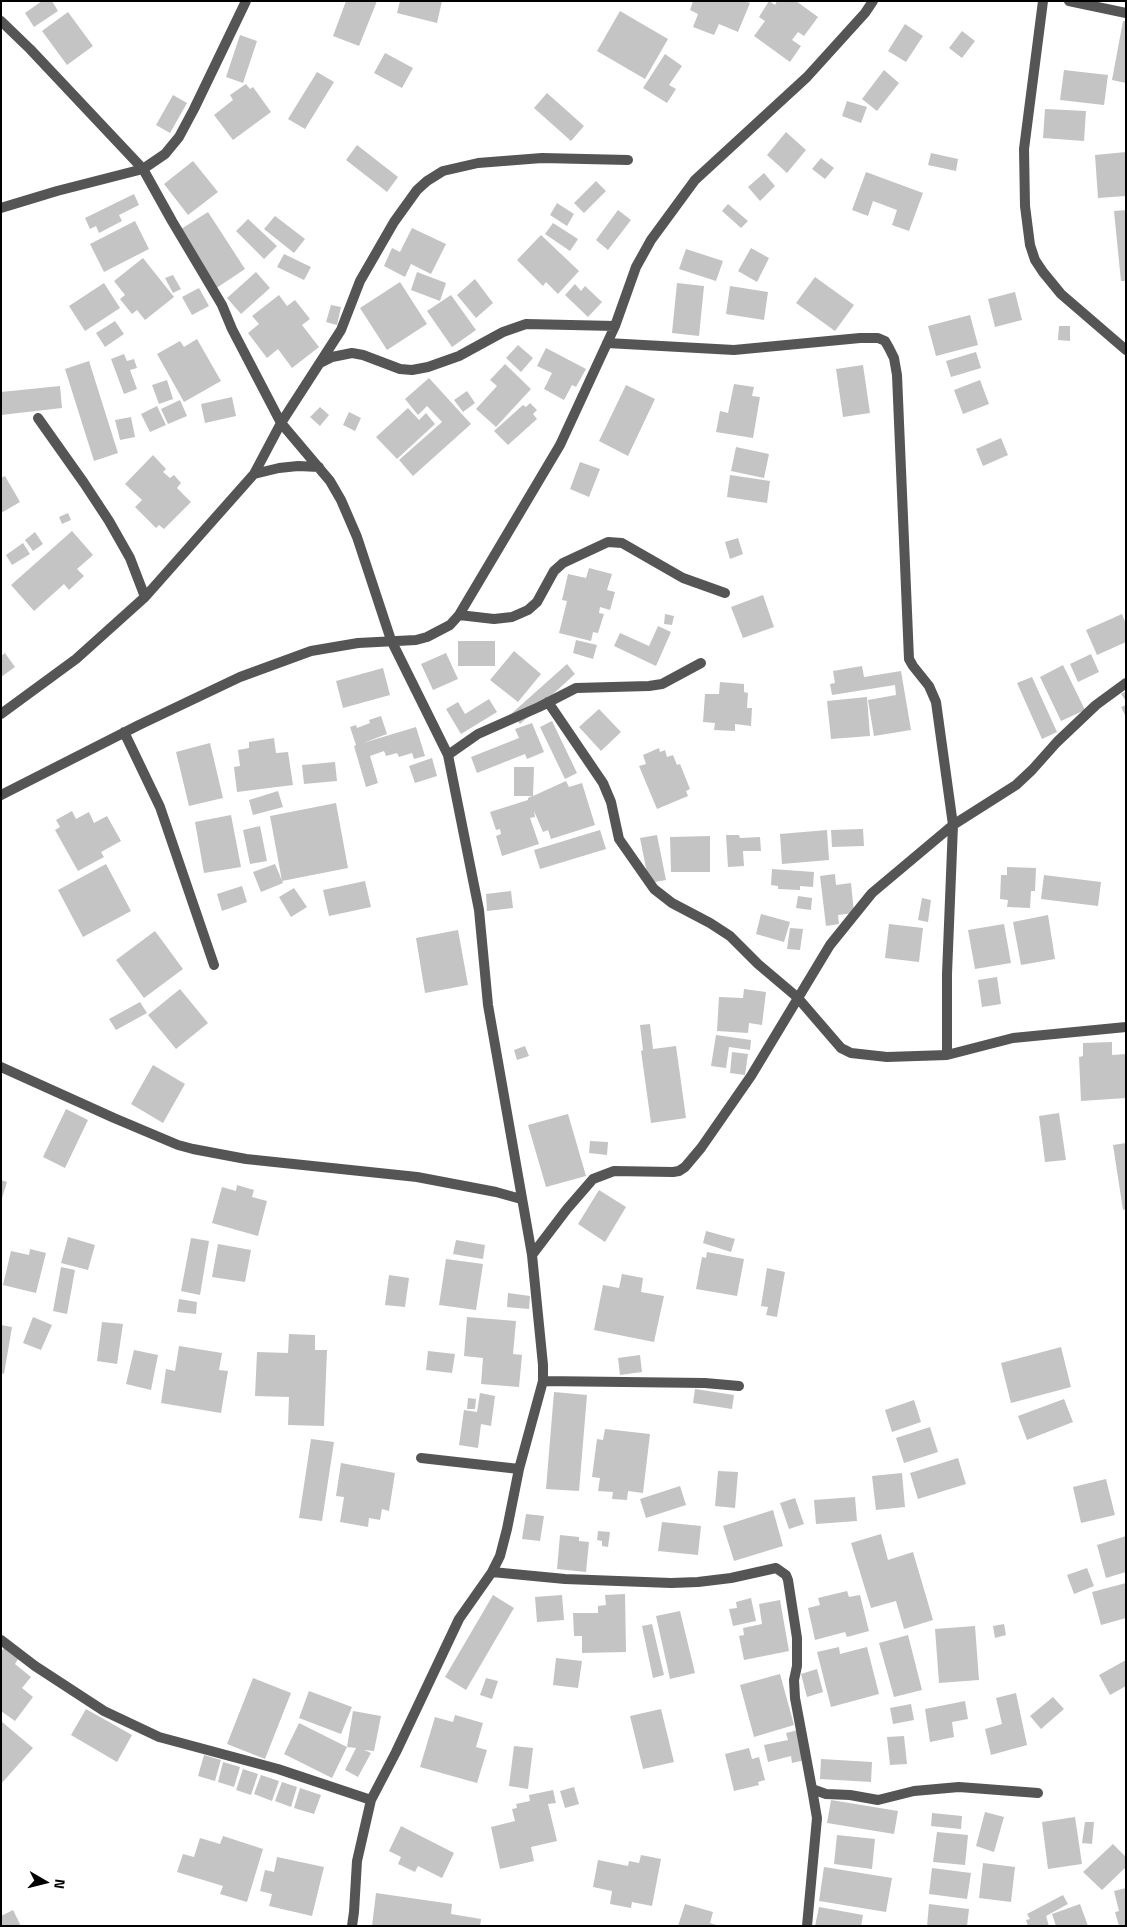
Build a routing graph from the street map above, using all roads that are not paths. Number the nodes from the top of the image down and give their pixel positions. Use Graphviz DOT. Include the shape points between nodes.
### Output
graph roads {
  1 [pos="246,1"];
  2 [pos="874,1"];
  3 [pos="1043,1"];
  4 [pos="1069,1"];
  5 [pos="1126,13"];
  6 [pos="1,21"];
  7 [pos="628,160"];
  8 [pos="143,169"];
  9 [pos="1,208"];
  10 [pos="615,326"];
  11 [pos="607,343"];
  12 [pos="1126,350"];
  13 [pos="320,363"];
  14 [pos="38,418"];
  15 [pos="281,423"];
  16 [pos="319,467"];
  17 [pos="254,474"];
  18 [pos="724,593"];
  19 [pos="145,597"];
  20 [pos="459,615"];
  21 [pos="392,640"];
  22 [pos="701,663"];
  23 [pos="1126,683"];
  24 [pos="548,702"];
  25 [pos="1,714"];
  26 [pos="124,732"];
  27 [pos="448,755"];
  28 [pos="1,795"];
  29 [pos="953,825"];
  30 [pos="214,965"];
  31 [pos="797,997"];
  32 [pos="1126,1027"];
  33 [pos="947,1055"];
  34 [pos="1,1067"];
  35 [pos="521,1199"];
  36 [pos="532,1255"];
  37 [pos="543,1381"];
  38 [pos="739,1386"];
  39 [pos="421,1458"];
  40 [pos="519,1469"];
  41 [pos="492,1572"];
  42 [pos="1,1640"];
  43 [pos="812,1789"];
  44 [pos="1038,1793"];
  45 [pos="371,1800"];
  46 [pos="352,1926"];
  47 [pos="807,1926"];
  1 -- 8 [label="street" via="179,137 166,154"];
  2 -- 10 [label="street" via="807,77 694,180 651,240 636,268"];
  3 -- 12 [label="street" via="1024,149 1030,245 1039,266 1060,294"];
  4 -- 5 [label="street"];
  6 -- 8 [label="street"];
  7 -- 13 [label="street" via="542,158 478,163 442,171 434,176 417,190 394,222 360,281 341,330"];
  8 -- 9 [label="street"];
  8 -- 15 [label="street" via="222,305"];
  10 -- 11 [label="street"];
  10 -- 13 [label="street" via="526,324 502,332 459,356 412,370 352,353"];
  11 -- 20 [label="street" via="560,445"];
  11 -- 29 [label="street" via="734,350 860,338 885,341 894,358 897,375 909,658 936,702"];
  13 -- 15 [label="street"];
  14 -- 19 [label="street" via="109,521 130,558"];
  15 -- 16 [label="street"];
  15 -- 17 [label="street"];
  16 -- 17 [label="street" via="288,467"];
  16 -- 21 [label="street" via="341,500 357,537"];
  17 -- 19 [label="street"];
  18 -- 20 [label="street" via="683,578 622,544 608,542 563,563 554,571 537,602 512,618"];
  19 -- 25 [label="street" via="76,659"];
  20 -- 21 [label="street" via="450,625 427,637"];
  21 -- 26 [label="street" via="311,651 240,677"];
  21 -- 27 [label="street"];
  22 -- 24 [label="street" via="662,684 576,688"];
  23 -- 29 [label="street" via="1096,705 1016,784"];
  24 -- 27 [label="street" via="478,734"];
  24 -- 31 [label="street" via="603,783 611,802 618,839 654,889 672,904 730,936"];
  26 -- 28 [label="street"];
  26 -- 30 [label="street" via="160,808"];
  27 -- 35 [label="street" via="479,910 488,1005"];
  29 -- 31 [label="street" via="872,893 830,945"];
  29 -- 33 [label="street"];
  31 -- 33 [label="street" via="841,1048 851,1053 887,1057"];
  31 -- 36 [label="street" via="751,1076 685,1167 666,1172 614,1171 593,1178"];
  32 -- 33 [label="street" via="1013,1038"];
  34 -- 35 [label="street" via="178,1145 210,1153 417,1177"];
  35 -- 36 [label="street"];
  36 -- 37 [label="street"];
  37 -- 38 [label="street"];
  37 -- 40 [label="street"];
  39 -- 40 [label="street"];
  40 -- 41 [label="street" via="500,1556"];
  41 -- 43 [label="street" via="565,1579 671,1583 723,1579 776,1568 783,1572 788,1580 797,1638 795,1698"];
  41 -- 45 [label="street" via="459,1619"];
  42 -- 45 [label="street" via="104,1711 159,1737 278,1769"];
  43 -- 44 [label="street" via="826,1794 878,1800 914,1791 959,1788"];
  43 -- 47 [label="street" via="817,1818"];
  45 -- 46 [label="street" via="357,1861"];
}
